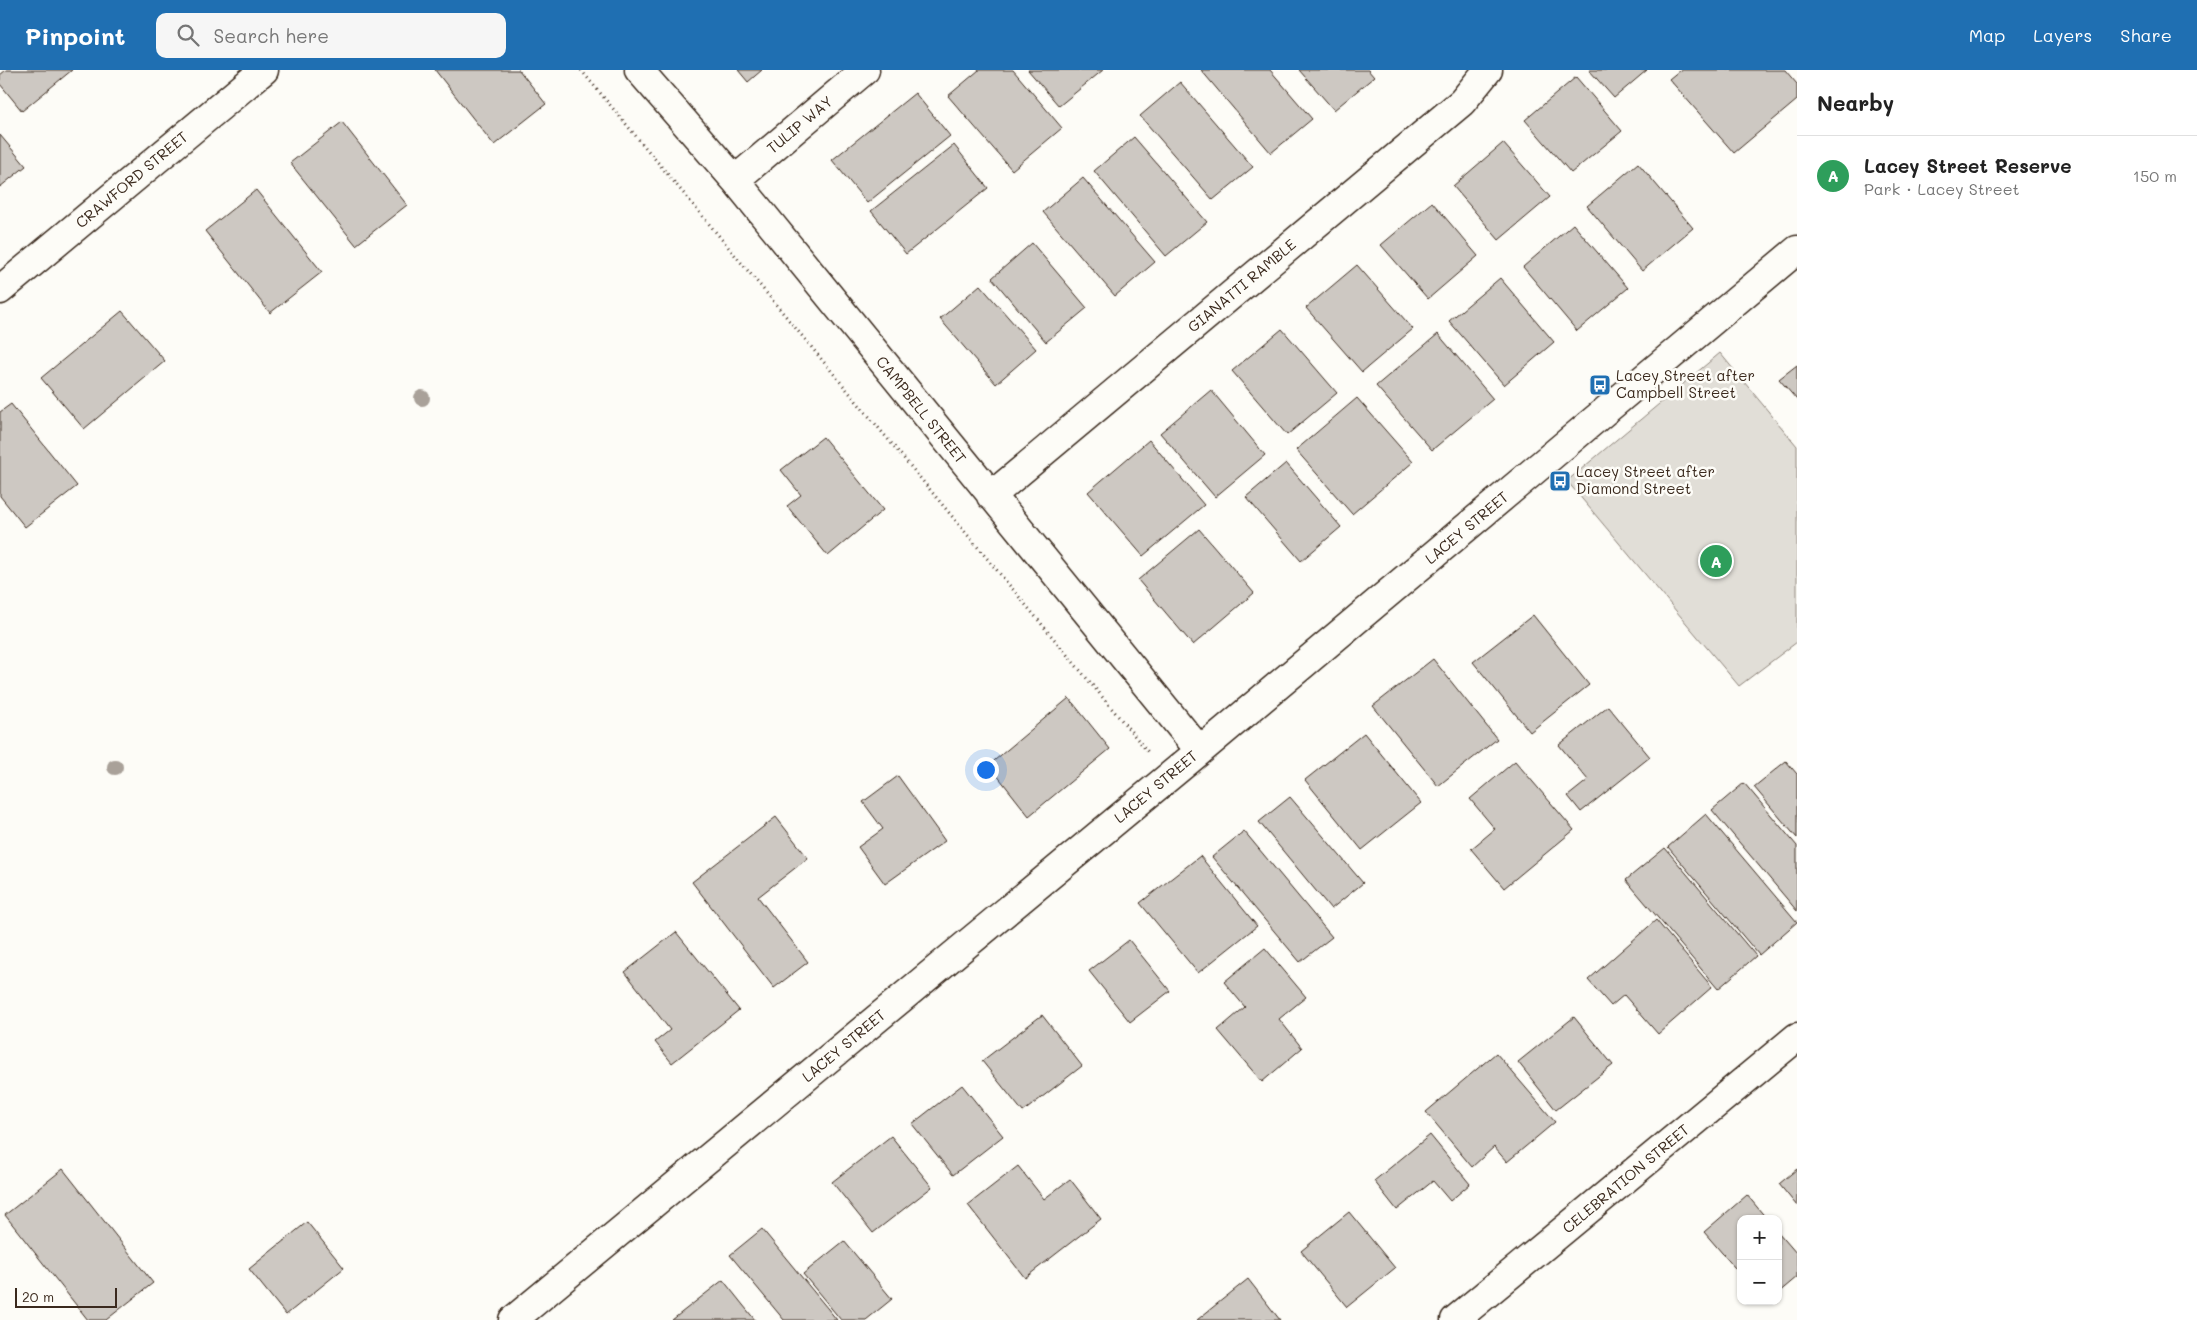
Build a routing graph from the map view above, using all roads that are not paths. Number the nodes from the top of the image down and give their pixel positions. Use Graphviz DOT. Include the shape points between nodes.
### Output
graph roads {
  1 [pos="264,70"];
  2 [pos="639,70"];
  3 [pos="864,70"];
  4 [pos="1488,70"];
  5 [pos="735,180"];
  6 [pos="1797,250"];
  7 [pos="0,290"];
  8 [pos="991,496"];
  9 [pos="1200,751"];
  10 [pos="1797,1038"];
  11 [pos="512,1320"];
  12 [pos="1455,1320"];
  1 -- 7 [label="street, CRAWFORD STREET"];
  2 -- 5 [label="street, CAMPBELL STREET"];
  3 -- 5 [label="street, TULIP WAY"];
  4 -- 8 [label="street, GIANATTI RAMBLE" via="1462,102"];
  5 -- 8 [label="street, CAMPBELL STREET"];
  6 -- 9 [label="street, LACEY STREET"];
  8 -- 9 [label="street, CAMPBELL STREET"];
  9 -- 11 [label="street, LACEY STREET"];
  10 -- 12 [label="street, CELEBRATION STREET"];
}
